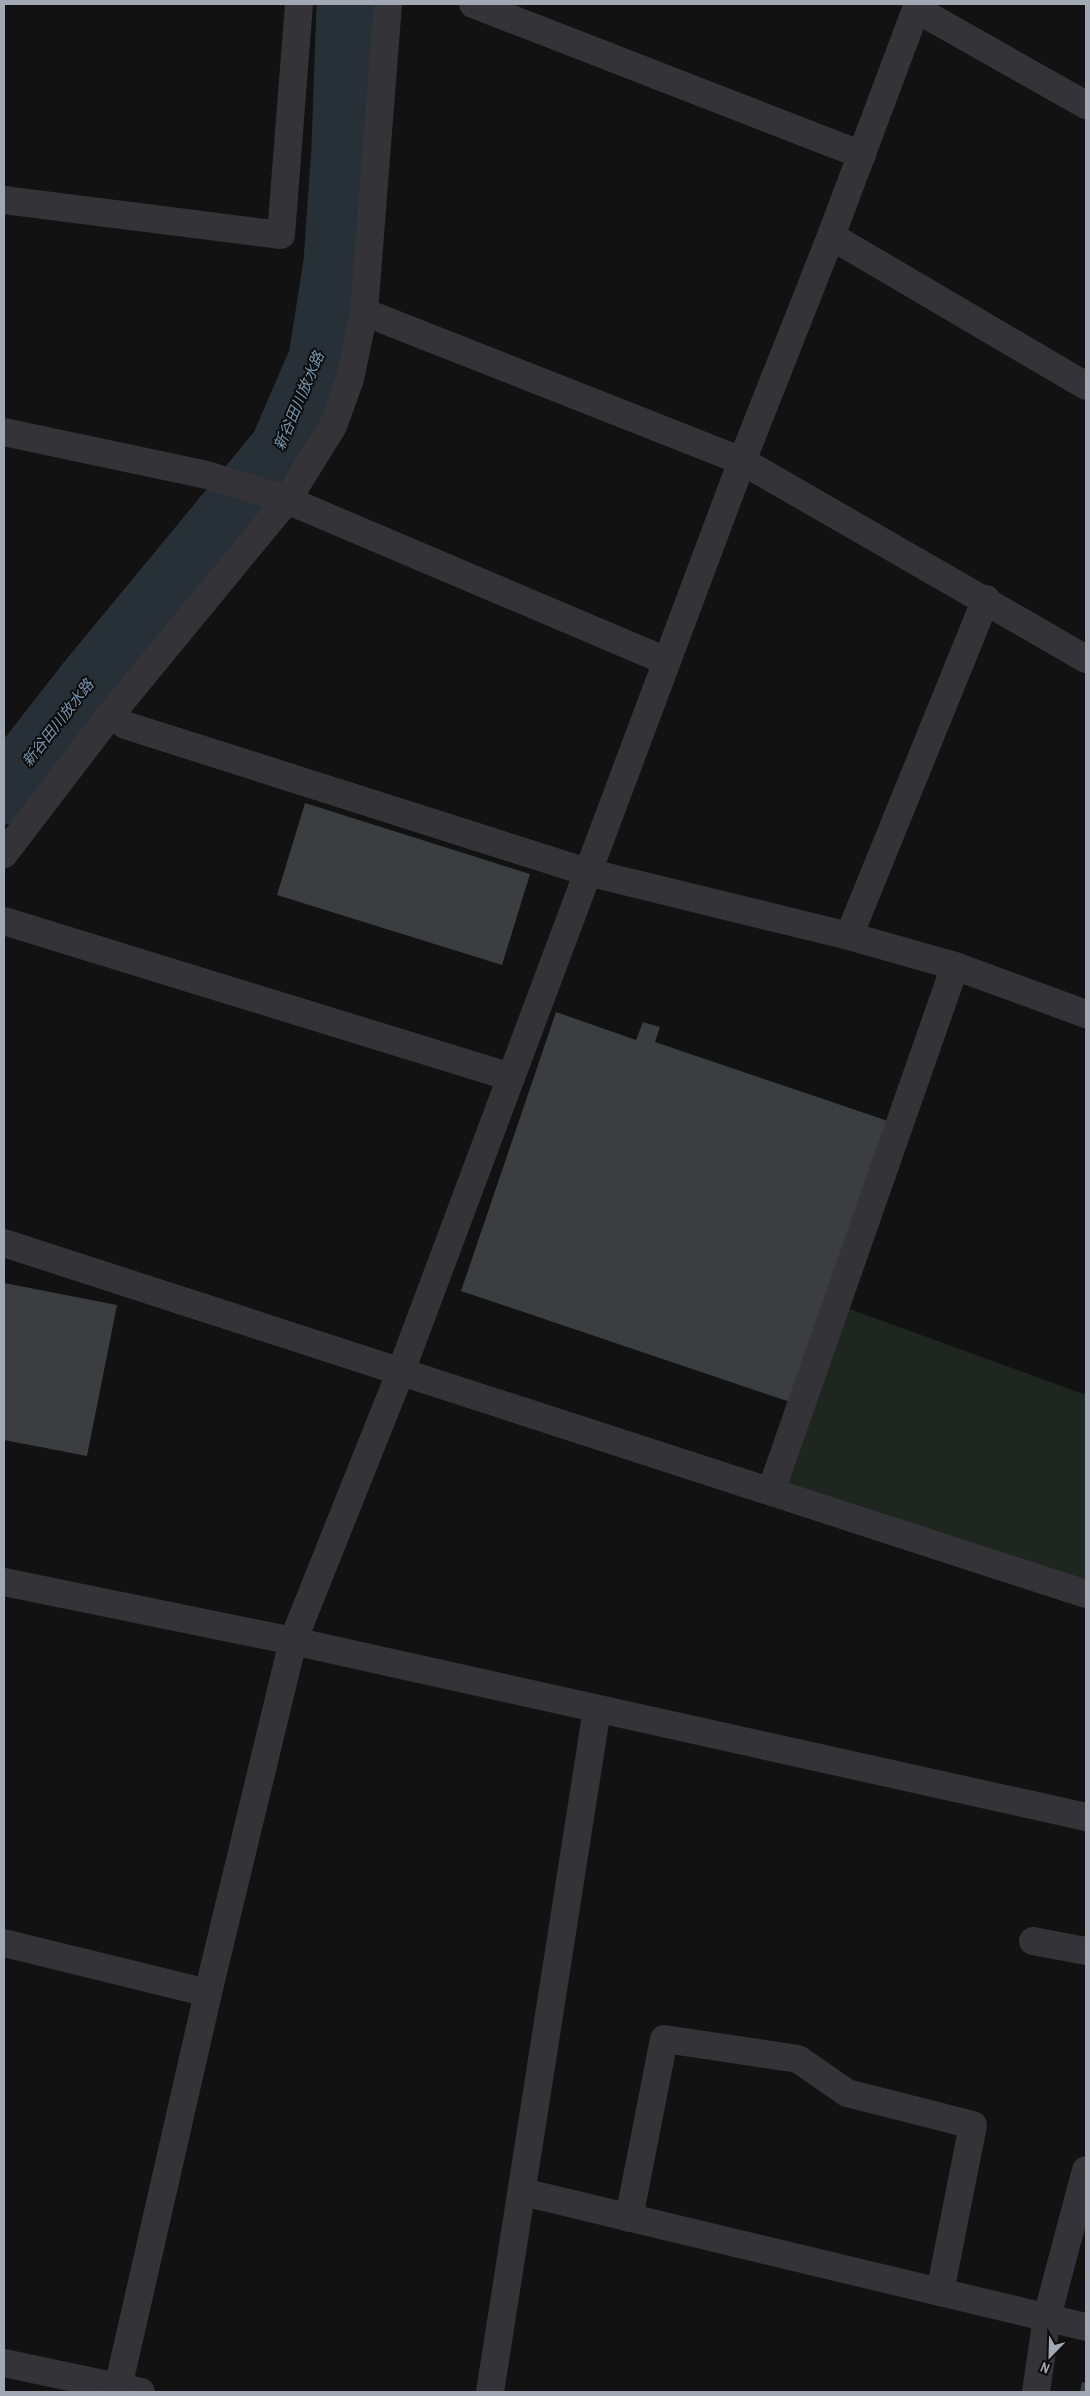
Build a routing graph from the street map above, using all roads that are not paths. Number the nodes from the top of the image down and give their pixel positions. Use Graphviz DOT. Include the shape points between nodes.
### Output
graph roads {
  1 [pos="300,4"];
  2 [pos="388,4"];
  3 [pos="487,6"];
  4 [pos="917,6"];
  5 [pos="1086,105"];
  6 [pos="862,155"];
  7 [pos="4,200"];
  8 [pos="831,236"];
  9 [pos="364,312"];
  10 [pos="1086,386"];
  11 [pos="4,432"];
  12 [pos="742,461"];
  13 [pos="287,500"];
  14 [pos="986,599"];
  15 [pos="1086,659"];
  16 [pos="666,661"];
  17 [pos="111,714"];
  18 [pos="4,854"];
  19 [pos="588,872"];
  20 [pos="4,921"];
  21 [pos="849,936"];
  22 [pos="955,966"];
  23 [pos="1086,1014"];
  24 [pos="511,1077"];
  25 [pos="4,1243"];
  26 [pos="401,1371"];
  27 [pos="771,1492"];
  28 [pos="4,1582"];
  29 [pos="1086,1594"];
  30 [pos="293,1641"];
  31 [pos="597,1709"];
  32 [pos="1086,1817"];
  33 [pos="1033,1941"];
  34 [pos="4,1943"];
  35 [pos="1086,1951"];
  36 [pos="208,1993"];
  37 [pos="1086,2170"];
  38 [pos="523,2192"];
  39 [pos="629,2218"];
  40 [pos="940,2292"];
  41 [pos="1047,2317"];
  42 [pos="1086,2327"];
  43 [pos="4,2363"];
  44 [pos="125,2391"];
  45 [pos="490,2392"];
  46 [pos="1036,2392"];
  1 -- 7 [label="street" via="281,235"];
  2 -- 9 [label="street"];
  3 -- 6 [label="street"];
  4 -- 5 [label="street"];
  4 -- 6 [label="street"];
  6 -- 8 [label="street"];
  8 -- 10 [label="street"];
  8 -- 12 [label="street"];
  9 -- 12 [label="street"];
  9 -- 13 [label="street" via="350,379 333,426"];
  11 -- 13 [label="street" via="207,475"];
  12 -- 14 [label="street"];
  12 -- 16 [label="street"];
  13 -- 16 [label="street"];
  13 -- 17 [label="street"];
  14 -- 15 [label="street"];
  14 -- 21 [label="street"];
  16 -- 19 [label="street"];
  17 -- 18 [label="street"];
  17 -- 19 [label="street" via="125,725"];
  19 -- 21 [label="street"];
  19 -- 24 [label="street"];
  20 -- 24 [label="street"];
  21 -- 22 [label="street"];
  22 -- 23 [label="street"];
  22 -- 27 [label="street"];
  24 -- 26 [label="street"];
  25 -- 26 [label="street"];
  26 -- 27 [label="street"];
  26 -- 30 [label="street"];
  27 -- 29 [label="street"];
  28 -- 30 [label="street"];
  30 -- 31 [label="street"];
  30 -- 36 [label="street"];
  31 -- 32 [label="street"];
  31 -- 38 [label="street"];
  33 -- 35 [label="street"];
  34 -- 36 [label="street"];
  36 -- 44 [label="street"];
  37 -- 41 [label="street"];
  38 -- 39 [label="street"];
  38 -- 45 [label="street"];
  39 -- 40 [label="street"];
  39 -- 40 [label="street" via="664,2039 798,2059 846,2093 973,2125"];
  40 -- 41 [label="street"];
  41 -- 42 [label="street"];
  41 -- 46 [label="street"];
  43 -- 44 [label="street"];
}
